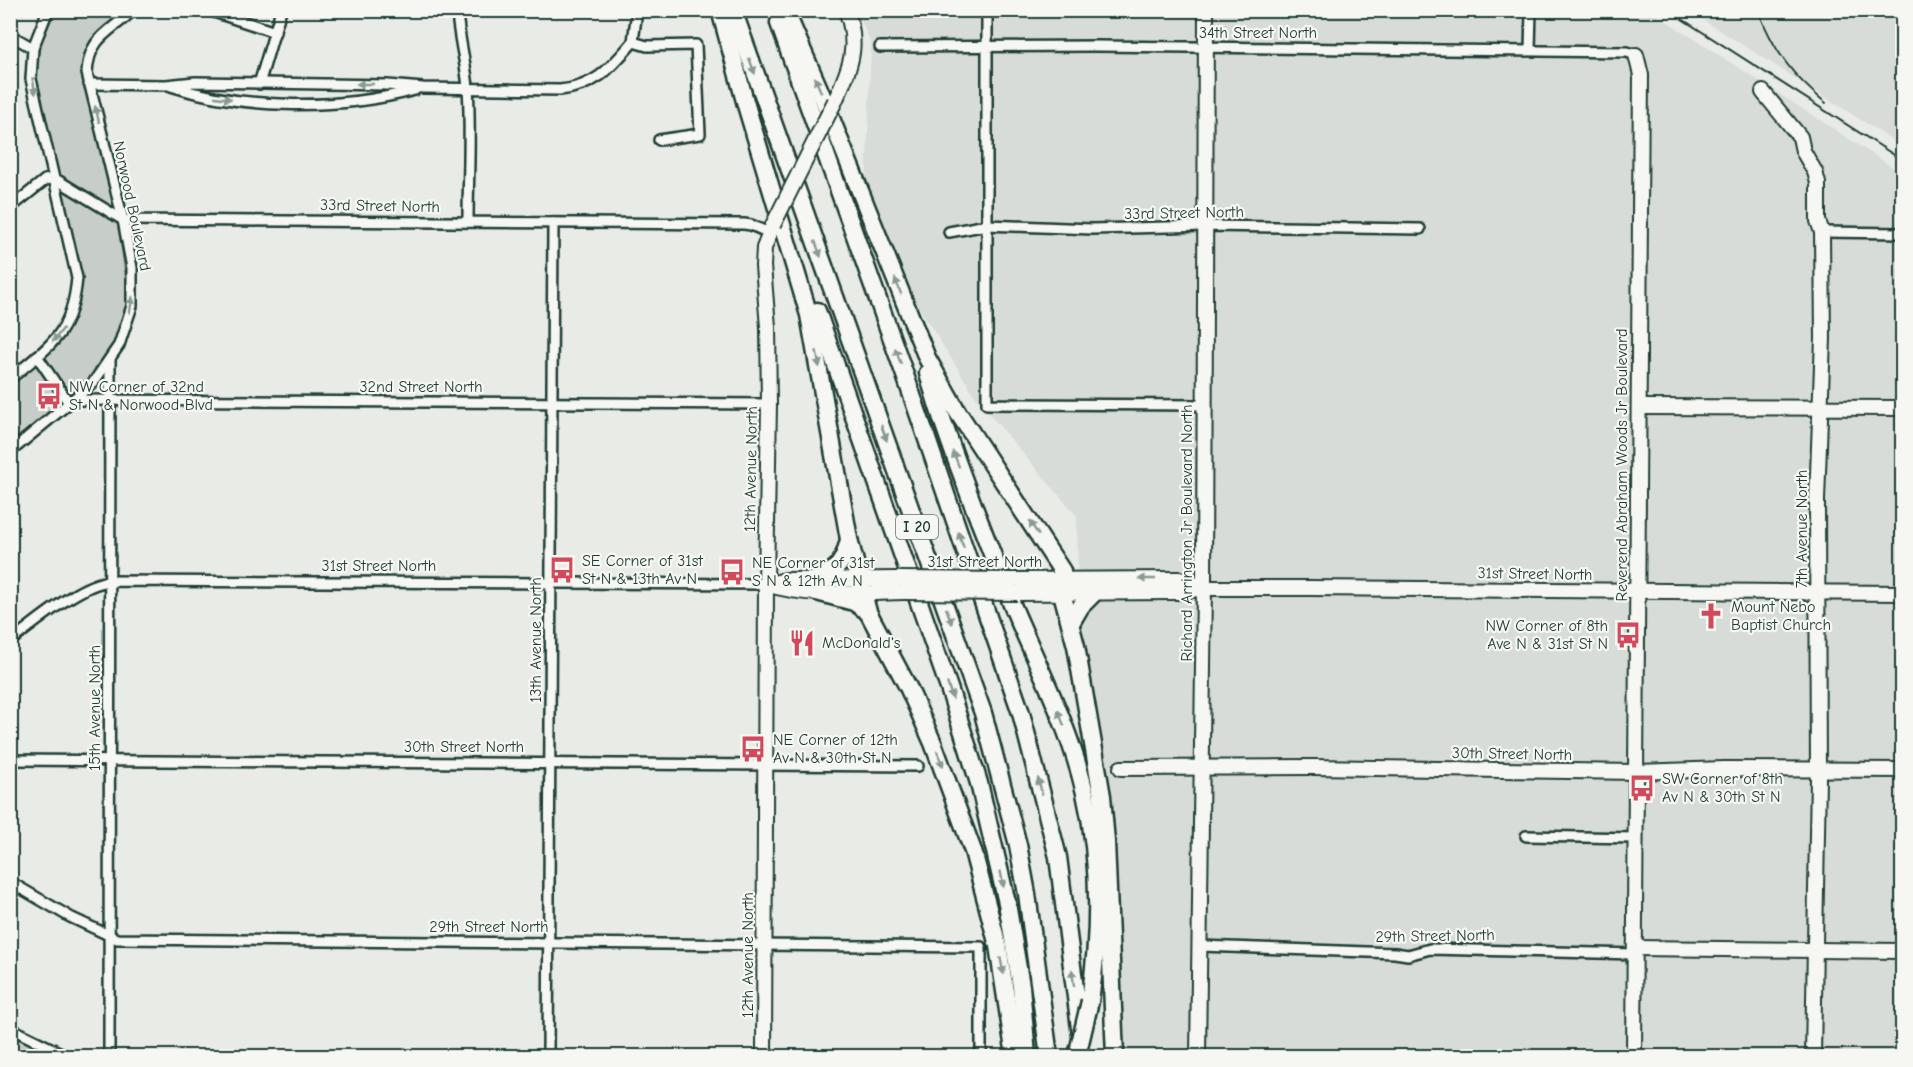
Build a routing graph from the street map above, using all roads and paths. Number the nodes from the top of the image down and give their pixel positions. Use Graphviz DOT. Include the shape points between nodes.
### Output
graph roads {
  1 [pos="48,10"];
  2 [pos="133,10"];
  3 [pos="281,10"];
  4 [pos="457,10"];
  5 [pos="637,10"];
  6 [pos="720,10"];
  7 [pos="733,10"];
  8 [pos="775,10"];
  9 [pos="785,10"];
  10 [pos="846,10"];
  11 [pos="987,10"];
  12 [pos="1206,10"];
  13 [pos="1531,10"];
  14 [pos="1898,10"];
  15 [pos="214,12"];
  16 [pos="1902,14"];
  17 [pos="274,32"];
  18 [pos="10,35"];
  19 [pos="633,42"];
  20 [pos="880,47"];
  21 [pos="33,48"];
  22 [pos="987,48"];
  23 [pos="1206,48"];
  24 [pos="1530,50"];
  25 [pos="1636,55"];
  26 [pos="89,84"];
  27 [pos="259,84"];
  28 [pos="166,85"];
  29 [pos="423,88"];
  30 [pos="468,88"];
  31 [pos="1763,92"];
  32 [pos="750,121"];
  33 [pos="659,140"];
  34 [pos="54,178"];
  35 [pos="10,208"];
  36 [pos="123,220"];
  37 [pos="468,222"];
  38 [pos="553,223"];
  39 [pos="987,225"];
  40 [pos="1206,226"];
  41 [pos="771,229"];
  42 [pos="1420,229"];
  43 [pos="949,232"];
  44 [pos="1822,232"];
  45 [pos="1902,232"];
  46 [pos="917,334"];
  47 [pos="37,356"];
  48 [pos="111,359"];
  49 [pos="10,379"];
  50 [pos="71,401"];
  51 [pos="110,401"];
  52 [pos="552,403"];
  53 [pos="769,404"];
  54 [pos="1204,405"];
  55 [pos="1639,407"];
  56 [pos="1821,408"];
  57 [pos="1902,408"];
  58 [pos="10,452"];
  59 [pos="849,539"];
  60 [pos="110,581"];
  61 [pos="551,583"];
  62 [pos="766,584"];
  63 [pos="817,586"];
  64 [pos="861,586"];
  65 [pos="1063,586"];
  66 [pos="1204,588"];
  67 [pos="1638,591"];
  68 [pos="1818,592"];
  69 [pos="1094,593"];
  70 [pos="1902,593"];
  71 [pos="868,612"];
  72 [pos="1071,623"];
  73 [pos="10,641"];
  74 [pos="10,760"];
  75 [pos="110,760"];
  76 [pos="550,764"];
  77 [pos="765,765"];
  78 [pos="918,766"];
  79 [pos="1121,768"];
  80 [pos="1818,768"];
  81 [pos="1200,769"];
  82 [pos="1902,770"];
  83 [pos="1637,772"];
  84 [pos="1526,836"];
  85 [pos="1636,838"];
  86 [pos="10,882"];
  87 [pos="109,936"];
  88 [pos="549,943"];
  89 [pos="764,944"];
  90 [pos="1200,946"];
  91 [pos="1815,950"];
  92 [pos="1635,951"];
  93 [pos="1902,951"];
  94 [pos="10,1028"];
  95 [pos="67,1056"];
  96 [pos="109,1056"];
  97 [pos="548,1056"];
  98 [pos="764,1056"];
  99 [pos="981,1056"];
  100 [pos="1015,1056"];
  101 [pos="1027,1056"];
  102 [pos="1049,1056"];
  103 [pos="1077,1056"];
  104 [pos="1083,1056"];
  105 [pos="1115,1056"];
  106 [pos="1198,1056"];
  107 [pos="1634,1056"];
  108 [pos="1814,1056"];
  1 -- 21 [label="street"];
  2 -- 26 [label="street, Norwood Boulevard" via="92,47 88,59"];
  3 -- 17 [label="street"];
  4 -- 30 [label="street"];
  5 -- 19 [label="street"];
  6 -- 32 [label="highway"];
  7 -- 102 [label="highway, I 20, one-way" via="983,712 1018,844"];
  104 -- 8 [label="highway, I 20, one-way" via="1058,857 1021,713"];
  46 -- 9 [label="highway, one-way"];
  10 -- 41 [label="street, 12th Avenue North, bridge" via="852,32 848,71"];
  11 -- 22 [label="street"];
  12 -- 23 [label="street, Richard Arrington Jr Boulevard North"];
  13 -- 24 [label="street"];
  14 -- 16 [label="street"];
  15 -- 17 [label="street"];
  17 -- 27 [label="street"];
  18 -- 21 [label="street"];
  19 -- 30 [label="street" via="607,72 578,88"];
  19 -- 33 [label="street" via="647,46 696,45 700,134"];
  20 -- 22 [label="street, 34th Street North"];
  21 -- 34 [label="street, one-way" via="31,79"];
  22 -- 23 [label="street, 34th Street North"];
  22 -- 39 [label="street"];
  23 -- 24 [label="street, 34th Street North"];
  23 -- 40 [label="street, Richard Arrington Jr Boulevard North"];
  24 -- 25 [label="street, 34th Street North"];
  25 -- 55 [label="street, Reverend Abraham Woods Jr Boulevard" via="1641,75"];
  26 -- 28 [label="street"];
  36 -- 26 [label="street, Norwood Boulevard, one-way"];
  27 -- 28 [label="street"];
  29 -- 27 [label="street, one-way"];
  28 -- 29 [label="street, one-way" via="220,98 285,103 337,103"];
  29 -- 30 [label="street"];
  30 -- 37 [label="street"];
  31 -- 44 [label="street, 7th Avenue North" via="1800,137 1815,172"];
  32 -- 59 [label="highway, one-way" via="809,315"];
  32 -- 101 [label="highway, one-way" via="968,743 1007,903 1021,986"];
  34 -- 35 [label="street" via="45,180"];
  34 -- 36 [label="street"];
  34 -- 47 [label="street, one-way" via="77,278 75,302 59,336"];
  36 -- 37 [label="street, 33rd Street North"];
  48 -- 36 [label="street, Norwood Boulevard, one-way" via="127,324 132,296 132,268"];
  37 -- 38 [label="street, 33rd Street North"];
  38 -- 41 [label="street, 33rd Street North" via="744,224"];
  38 -- 52 [label="street, 13th Avenue North"];
  39 -- 40 [label="street, 33rd Street North" via="1092,229"];
  39 -- 43 [label="street, 33rd Street North"];
  39 -- 54 [label="street" via="987,404"];
  40 -- 42 [label="street, 33rd Street North"];
  40 -- 54 [label="street, Richard Arrington Jr Boulevard North"];
  41 -- 53 [label="street, 12th Avenue North" via="763,266 769,334"];
  44 -- 45 [label="street"];
  44 -- 56 [label="street, 7th Avenue North"];
  65 -- 46 [label="highway, one-way" via="1062,571 939,381"];
  103 -- 46 [label="highway, one-way, bridge" via="1090,1000 1098,935 1096,864 1085,793 1067,733 996,566 939,413"];
  47 -- 49 [label="street"];
  47 -- 50 [label="street"];
  48 -- 50 [label="street, Norwood Boulevard" via="93,383"];
  48 -- 51 [label="street, 15th Avenue North"];
  50 -- 51 [label="street, 32nd Street North"];
  50 -- 58 [label="street, Norwood Boulevard"];
  51 -- 52 [label="street, 32nd Street North"];
  51 -- 60 [label="street, 15th Avenue North"];
  52 -- 53 [label="street, 32nd Street North"];
  52 -- 61 [label="street, 13th Avenue North"];
  53 -- 62 [label="street, 12th Avenue North"];
  54 -- 66 [label="street, Richard Arrington Jr Boulevard North"];
  55 -- 56 [label="street"];
  55 -- 67 [label="street, Reverend Abraham Woods Jr Boulevard"];
  56 -- 57 [label="street"];
  56 -- 68 [label="street, 7th Avenue North"];
  59 -- 63 [label="highway" via="838,567"];
  59 -- 64 [label="highway"];
  60 -- 61 [label="street, 31st Street North"];
  60 -- 73 [label="street, 31st Street North" via="80,591"];
  60 -- 75 [label="street, 15th Avenue North"];
  61 -- 62 [label="street, 31st Street North"];
  61 -- 76 [label="street, 13th Avenue North"];
  62 -- 63 [label="street, 31st Street North" via="786,591"];
  62 -- 77 [label="street, 12th Avenue North"];
  63 -- 64 [label="street, 31st Street North"];
  63 -- 71 [label="highway"];
  64 -- 65 [label="street, 31st Street North, bridge"];
  64 -- 71 [label="highway"];
  66 -- 65 [label="street, 31st Street North, one-way" via="1180,579"];
  65 -- 69 [label="street, 31st Street North"];
  65 -- 72 [label="highway"];
  66 -- 67 [label="street, 31st Street North"];
  66 -- 69 [label="street, 31st Street North"];
  66 -- 81 [label="street, Richard Arrington Jr Boulevard North"];
  67 -- 68 [label="street, 31st Street North"];
  67 -- 83 [label="street, Reverend Abraham Woods Jr Boulevard"];
  68 -- 70 [label="street, 31st Street North"];
  68 -- 80 [label="street, 7th Avenue North"];
  69 -- 72 [label="highway"];
  71 -- 100 [label="highway, one-way" via="909,688 957,804 985,894 1005,979"];
  72 -- 105 [label="highway" via="1098,769 1106,842"];
  74 -- 75 [label="street, 30th Street North"];
  75 -- 76 [label="street, 30th Street North"];
  75 -- 87 [label="street, 15th Avenue North"];
  76 -- 77 [label="street, 30th Street North"];
  76 -- 88 [label="street, 13th Avenue North"];
  77 -- 78 [label="street, 30th Street North"];
  77 -- 89 [label="street, 12th Avenue North"];
  79 -- 81 [label="street, 30th Street North"];
  80 -- 82 [label="street, 30th Street North"];
  80 -- 83 [label="street, 30th Street North"];
  80 -- 91 [label="street, 7th Avenue North"];
  81 -- 83 [label="street, 30th Street North"];
  81 -- 90 [label="street, Richard Arrington Jr Boulevard North"];
  83 -- 85 [label="street, Reverend Abraham Woods Jr Boulevard"];
  84 -- 85 [label="street"];
  85 -- 92 [label="street, Reverend Abraham Woods Jr Boulevard"];
  86 -- 87 [label="street, 29th Street North"];
  87 -- 88 [label="street, 29th Street North"];
  87 -- 96 [label="street, 15th Avenue North"];
  88 -- 89 [label="street, 29th Street North"];
  88 -- 97 [label="street, 13th Avenue North"];
  89 -- 98 [label="street, 12th Avenue North"];
  89 -- 99 [label="street, 29th Street North" via="981,947"];
  90 -- 92 [label="street, 29th Street North" via="1408,955 1430,949"];
  90 -- 106 [label="street, Richard Arrington Jr Boulevard North"];
  91 -- 92 [label="street"];
  91 -- 93 [label="street"];
  91 -- 108 [label="street, 7th Avenue North"];
  92 -- 107 [label="street, Reverend Abraham Woods Jr Boulevard"];
  94 -- 95 [label="street"];
}
